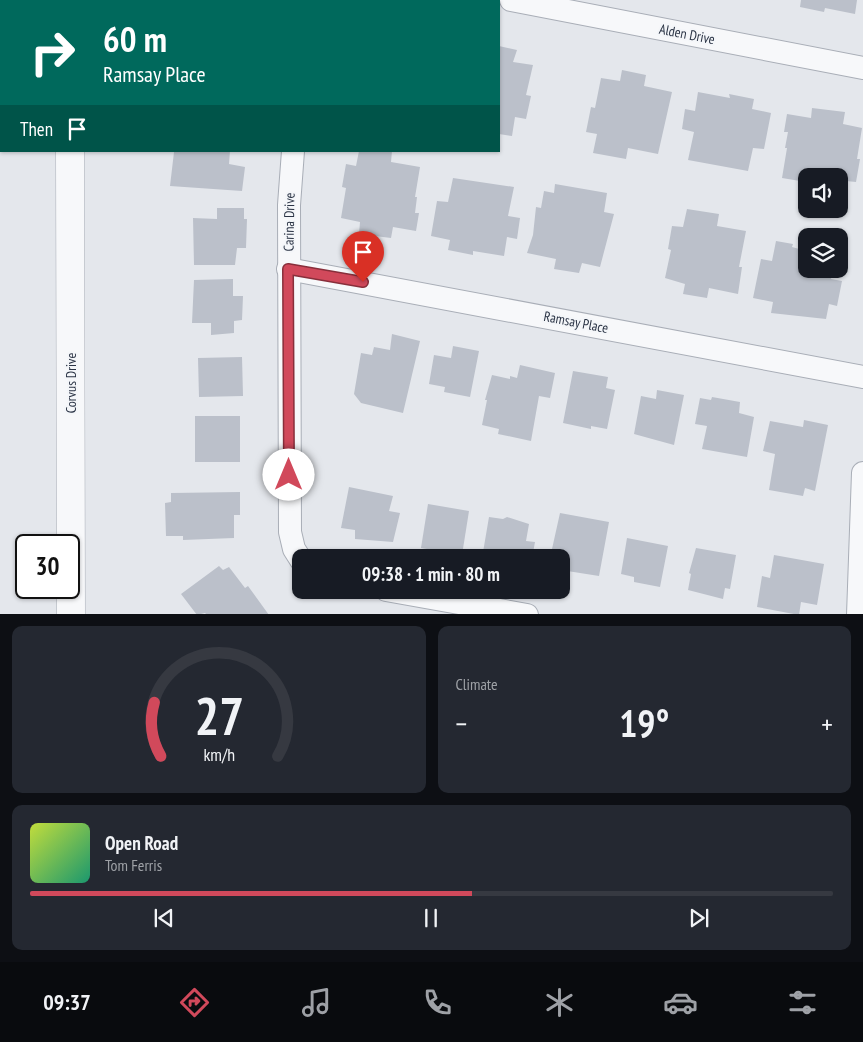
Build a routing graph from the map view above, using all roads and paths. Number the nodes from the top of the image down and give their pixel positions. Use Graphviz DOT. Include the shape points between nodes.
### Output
graph roads {
  1 [pos="511,0"];
  2 [pos="863,68"];
  3 [pos="70,152"];
  4 [pos="293,152"];
  5 [pos="288,269"];
  6 [pos="863,377"];
  7 [pos="863,473"];
  8 [pos="295,549"];
  9 [pos="439,599"];
  10 [pos="71,614"];
  11 [pos="527,614"];
  12 [pos="858,614"];
  1 -- 2 [label="street, Alden Drive"];
  3 -- 10 [label="street, Corvus Drive"];
  4 -- 5 [label="street, Carina Drive"];
  5 -- 6 [label="street, Ramsay Place"];
  5 -- 8 [label="street, Carina Drive" via="290,532"];
  7 -- 12 [label="street"];
  9 -- 11 [label="street"];
}
